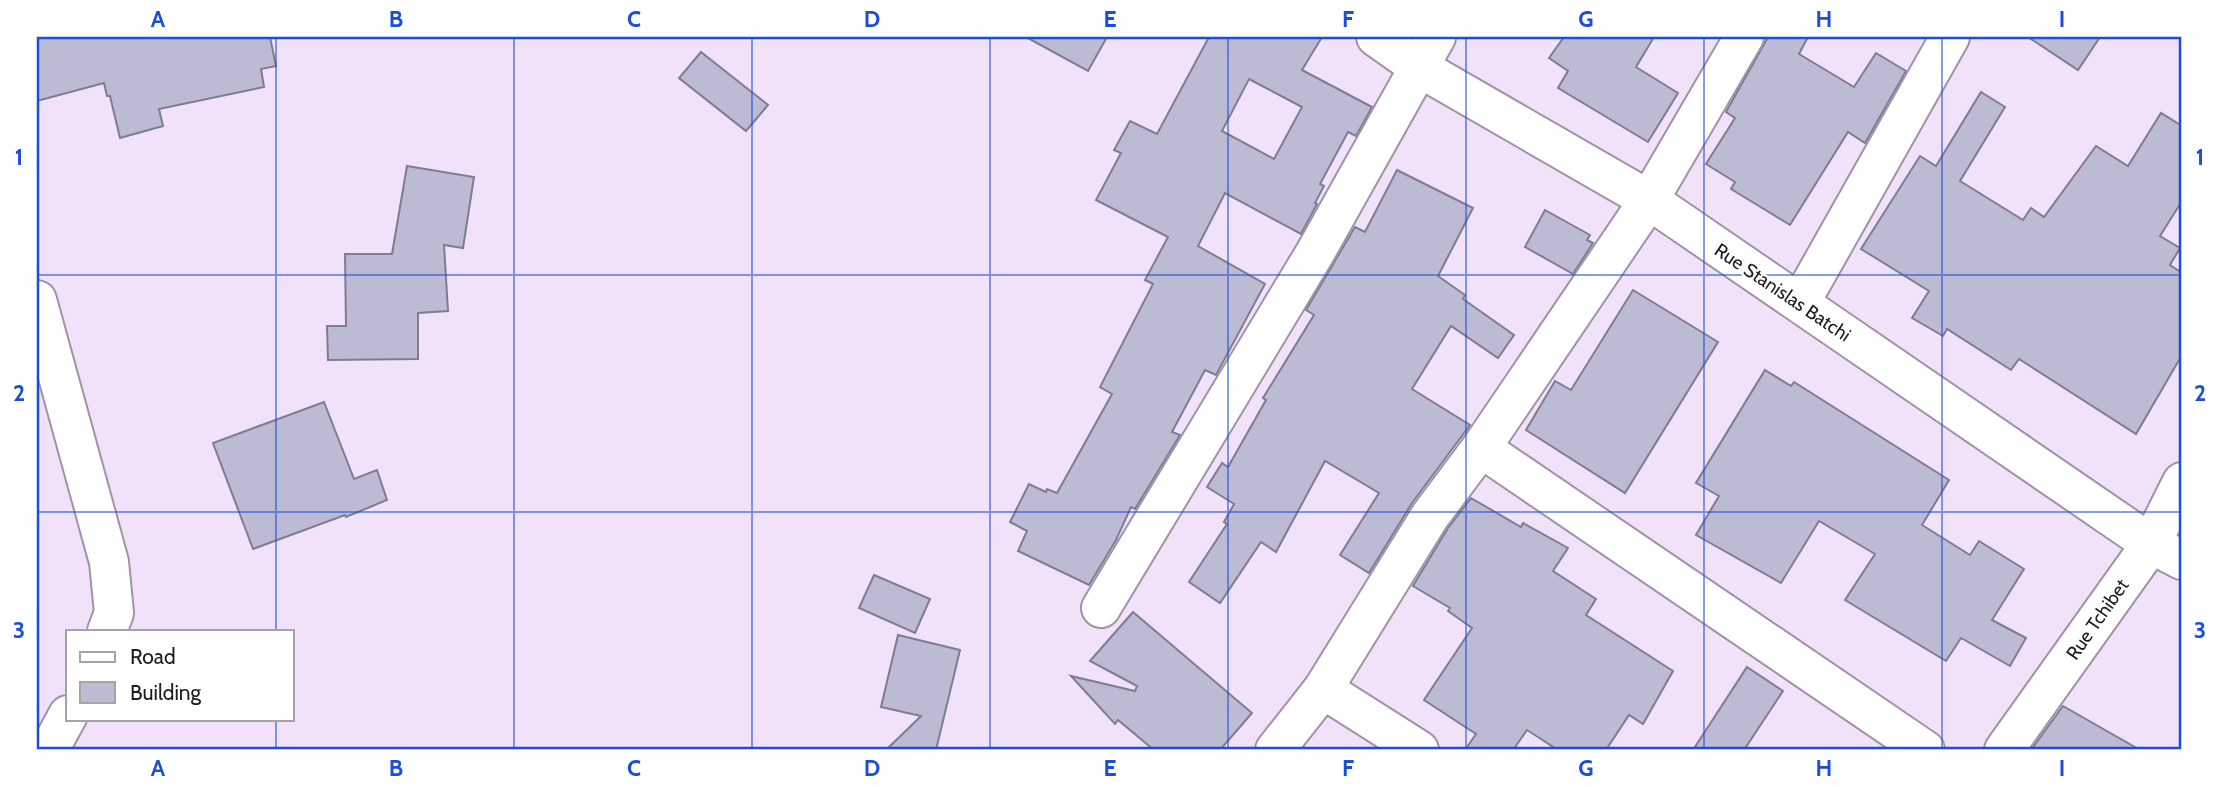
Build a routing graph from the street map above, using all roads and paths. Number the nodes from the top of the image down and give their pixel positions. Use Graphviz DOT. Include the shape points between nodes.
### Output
graph roads {
  1 [pos="1376,37"];
  2 [pos="1744,37"];
  3 [pos="1950,37"];
  4 [pos="1428,52"];
  5 [pos="1649,200"];
  6 [pos="37,300"];
  7 [pos="1800,303"];
  8 [pos="1481,448"];
  9 [pos="2182,482"];
  10 [pos="2166,552"];
  11 [pos="1101,608"];
  12 [pos="107,630"];
  13 [pos="1323,689"];
  14 [pos="66,719"];
  15 [pos="49,750"];
  16 [pos="1275,750"];
  17 [pos="1419,750"];
  18 [pos="1925,750"];
  19 [pos="2004,750"];
  1 -- 4 [label="street, Rue Stanislas Batchi"];
  2 -- 5 [label="street"];
  3 -- 7 [label="street"];
  4 -- 5 [label="street, Rue Stanislas Batchi"];
  4 -- 11 [label="street" via="1308,264"];
  5 -- 7 [label="street, Rue Stanislas Batchi"];
  5 -- 8 [label="street"];
  6 -- 12 [label="street" via="109,562 114,613"];
  7 -- 10 [label="street, Rue Stanislas Batchi"];
  8 -- 13 [label="street" via="1430,516"];
  8 -- 18 [label="street"];
  9 -- 10 [label="street, Rue Tchibet"];
  10 -- 19 [label="street, Rue Tchibet"];
  13 -- 16 [label="street"];
  13 -- 17 [label="street"];
  14 -- 15 [label="street"];
}
